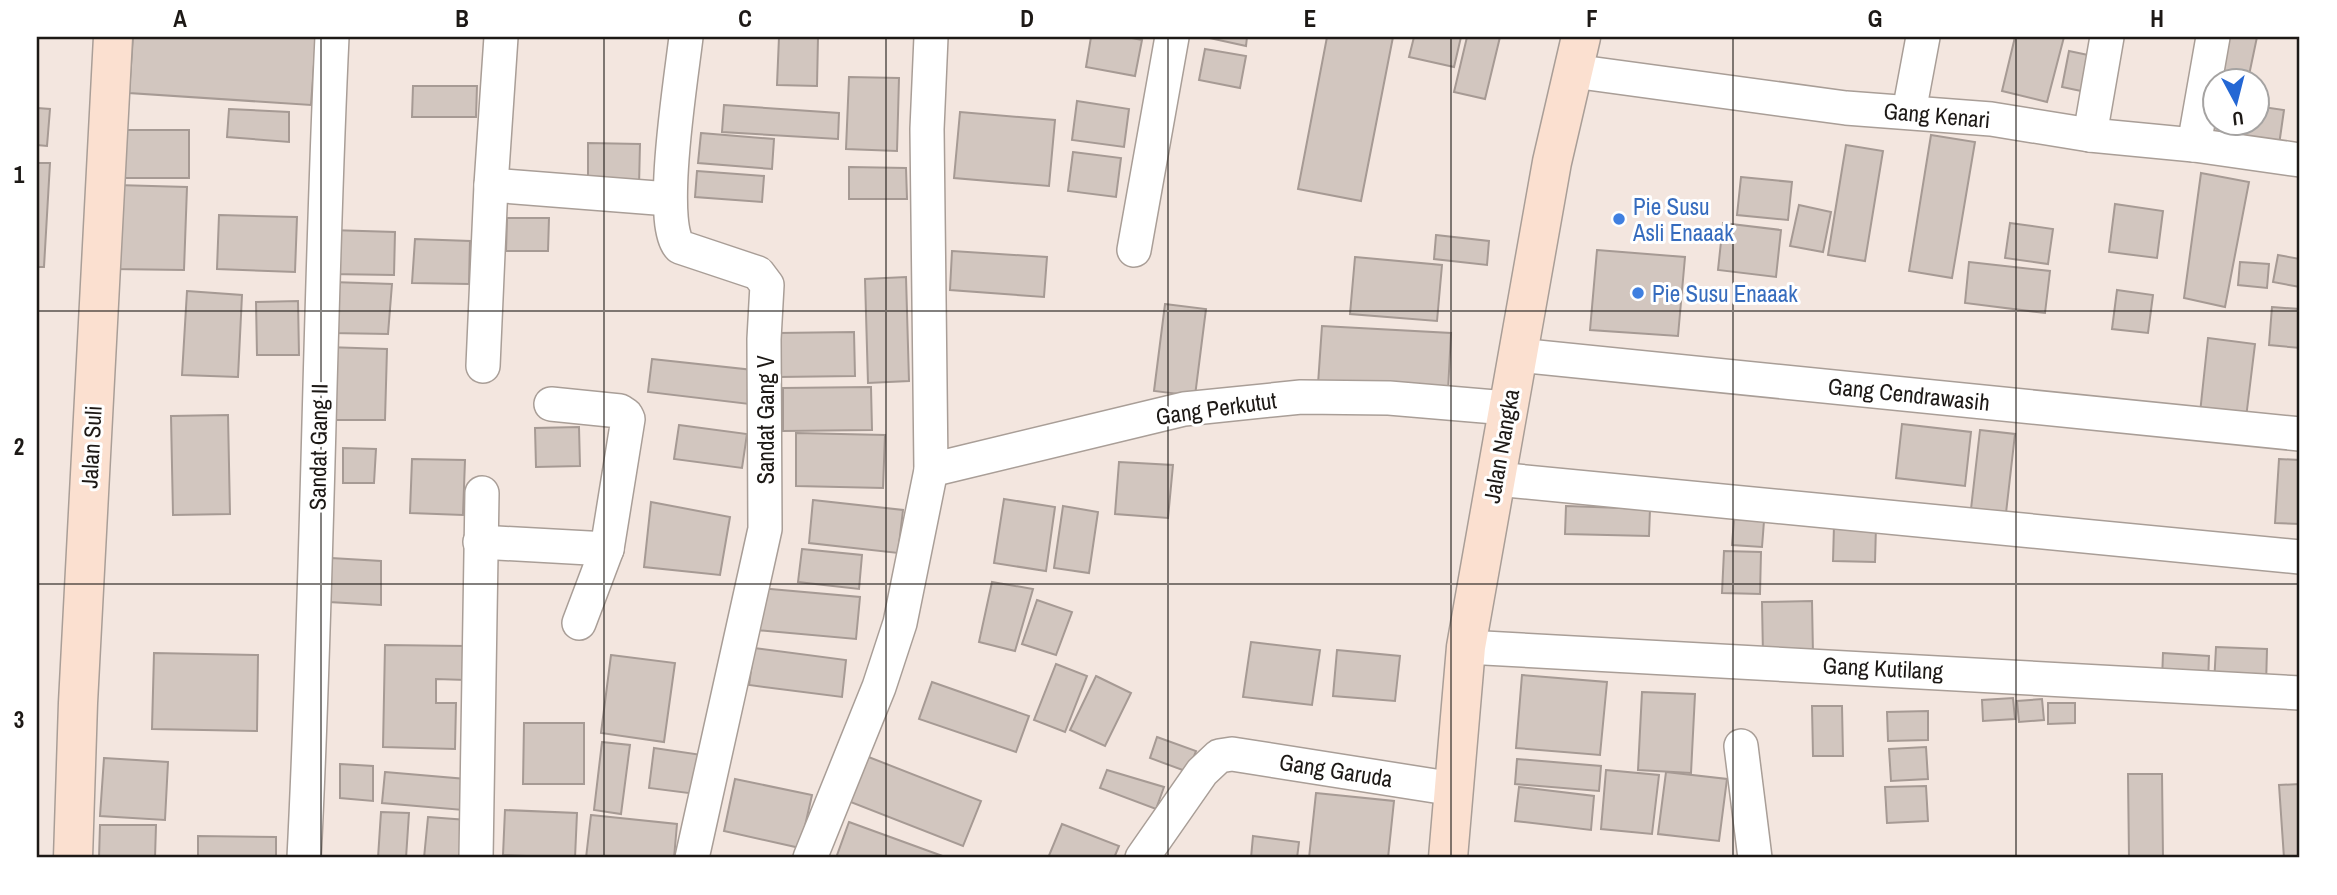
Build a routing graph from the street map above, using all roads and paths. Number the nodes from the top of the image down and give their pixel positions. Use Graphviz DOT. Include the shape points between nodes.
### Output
graph roads {
  1 [pos="113,37"];
  2 [pos="332,37"];
  3 [pos="501,37"];
  4 [pos="685,37"];
  5 [pos="931,37"];
  6 [pos="1172,37"];
  7 [pos="1923,37"];
  8 [pos="2107,37"];
  9 [pos="2213,37"];
  10 [pos="1577,54"];
  11 [pos="1909,112"];
  12 [pos="2090,135"];
  13 [pos="2194,145"];
  14 [pos="2300,160"];
  15 [pos="491,185"];
  16 [pos="669,199"];
  17 [pos="1134,250"];
  18 [pos="1517,355"];
  19 [pos="483,366"];
  20 [pos="551,404"];
  21 [pos="1507,408"];
  22 [pos="2300,434"];
  23 [pos="931,470"];
  24 [pos="1496,479"];
  25 [pos="482,493"];
  26 [pos="480,542"];
  27 [pos="607,549"];
  28 [pos="2300,557"];
  29 [pos="579,624"];
  30 [pos="1466,646"];
  31 [pos="2300,693"];
  32 [pos="1741,746"];
  33 [pos="1454,789"];
  34 [pos="73,858"];
  35 [pos="304,858"];
  36 [pos="476,858"];
  37 [pos="692,858"];
  38 [pos="810,858"];
  39 [pos="1142,858"];
  40 [pos="1448,858"];
  41 [pos="1755,858"];
  1 -- 34 [label="main road, Jalan Suli"];
  2 -- 35 [label="street, Sandat Gang II"];
  3 -- 15 [label="street"];
  4 -- 16 [label="street, Sandat Gang V"];
  5 -- 23 [label="street" via="927,129"];
  6 -- 17 [label="street"];
  7 -- 11 [label="street"];
  8 -- 12 [label="street"];
  9 -- 13 [label="street"];
  10 -- 11 [label="street, Gang Kenari" via="1846,108"];
  10 -- 18 [label="main road, Jalan Nangka"];
  11 -- 12 [label="street, Gang Kenari"];
  12 -- 13 [label="street, Gang Kenari"];
  13 -- 14 [label="street, Gang Kenari"];
  15 -- 16 [label="street"];
  15 -- 19 [label="street"];
  16 -- 37 [label="street, Sandat Gang V" via="673,237 680,247 758,273 767,285 765,529"];
  18 -- 21 [label="main road, Jalan Nangka"];
  18 -- 22 [label="street, Gang Cendrawasih"];
  20 -- 27 [label="street" via="620,411 628,419"];
  21 -- 23 [label="street, Gang Perkutut" via="1389,398 1301,397 1184,408"];
  21 -- 24 [label="main road, Jalan Nangka"];
  23 -- 38 [label="street" via="900,623"];
  24 -- 28 [label="street"];
  24 -- 30 [label="main road, Jalan Nangka"];
  25 -- 26 [label="street"];
  26 -- 27 [label="street"];
  26 -- 36 [label="street"];
  27 -- 29 [label="street"];
  30 -- 31 [label="street, Gang Kutilang"];
  30 -- 33 [label="main road, Jalan Nangka"];
  32 -- 41 [label="street"];
  33 -- 39 [label="street, Gang Garuda" via="1232,754 1219,757 1202,772"];
  33 -- 40 [label="main road, Jalan Nangka"];
}
